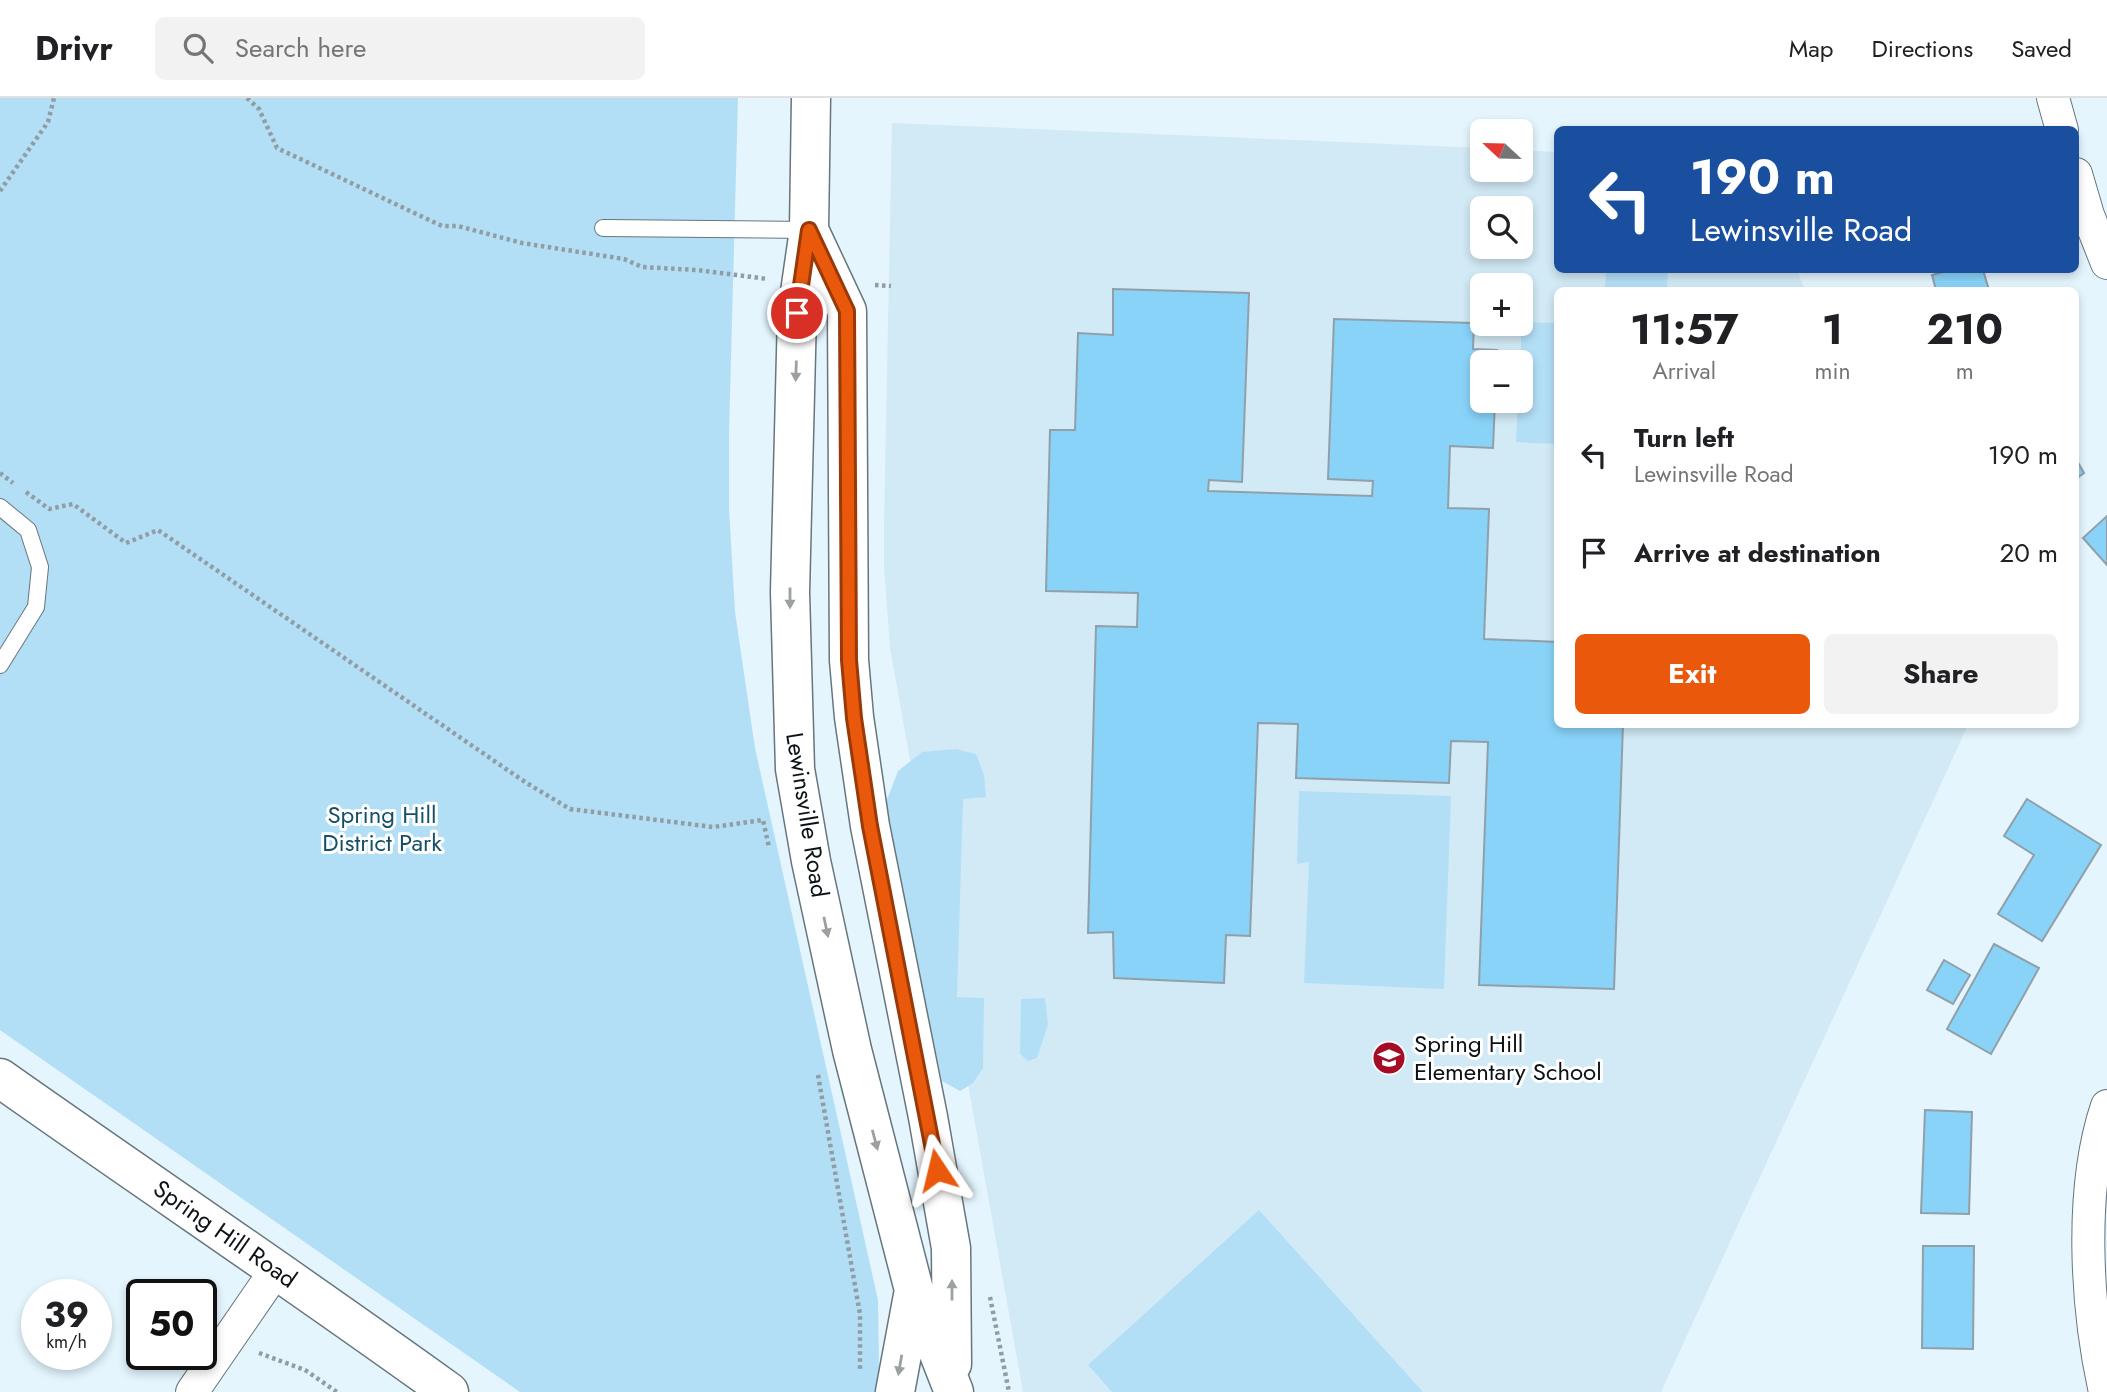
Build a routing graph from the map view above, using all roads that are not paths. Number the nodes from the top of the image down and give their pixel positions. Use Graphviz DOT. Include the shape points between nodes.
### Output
graph roads {
  1 [pos="811,98"];
  2 [pos="2079,184"];
  3 [pos="603,228"];
  4 [pos="809,230"];
  5 [pos="2107,263"];
  6 [pos="818,282"];
  7 [pos="0,507"];
  8 [pos="0,665"];
  9 [pos="791,667"];
  10 [pos="854,718"];
  11 [pos="852,1050"];
  12 [pos="0,1078"];
  13 [pos="2107,1106"];
  14 [pos="928,1117"];
  15 [pos="276,1270"];
  16 [pos="914,1290"];
  17 [pos="953,1388"];
  18 [pos="192,1392"];
  19 [pos="449,1392"];
  20 [pos="895,1392"];
  21 [pos="2105,1392"];
  1 -- 4 [label="main road, Lewinsville Road"];
  2 -- 5 [label="street"];
  3 -- 4 [label="lane"];
  4 -- 6 [label="main road, Lewinsville Road"];
  6 -- 9 [label="main road, Lewinsville Road, one-way" via="797,313"];
  6 -- 10 [label="main road, Lewinsville Road" via="847,311 849,660"];
  7 -- 8 [label="lane" via="28,530 40,567 36,607"];
  9 -- 10 [label="main road"];
  9 -- 11 [label="main road, Lewinsville Road, one-way" via="795,769"];
  10 -- 14 [label="main road, Lewinsville Road" via="870,826"];
  11 -- 14 [label="main road" via="884,1096 909,1113"];
  11 -- 16 [label="main road, Lewinsville Road, one-way"];
  12 -- 15 [label="main road, Spring Hill Road"];
  13 -- 21 [label="street" via="2094,1161 2089,1230 2091,1301"];
  17 -- 14 [label="main road, Lewinsville Road, one-way" via="951,1248"];
  15 -- 18 [label="street"];
  15 -- 19 [label="main road, Spring Hill Road"];
  16 -- 17 [label="main road, Lewinsville Road"];
  16 -- 20 [label="main road, one-way"];
}
